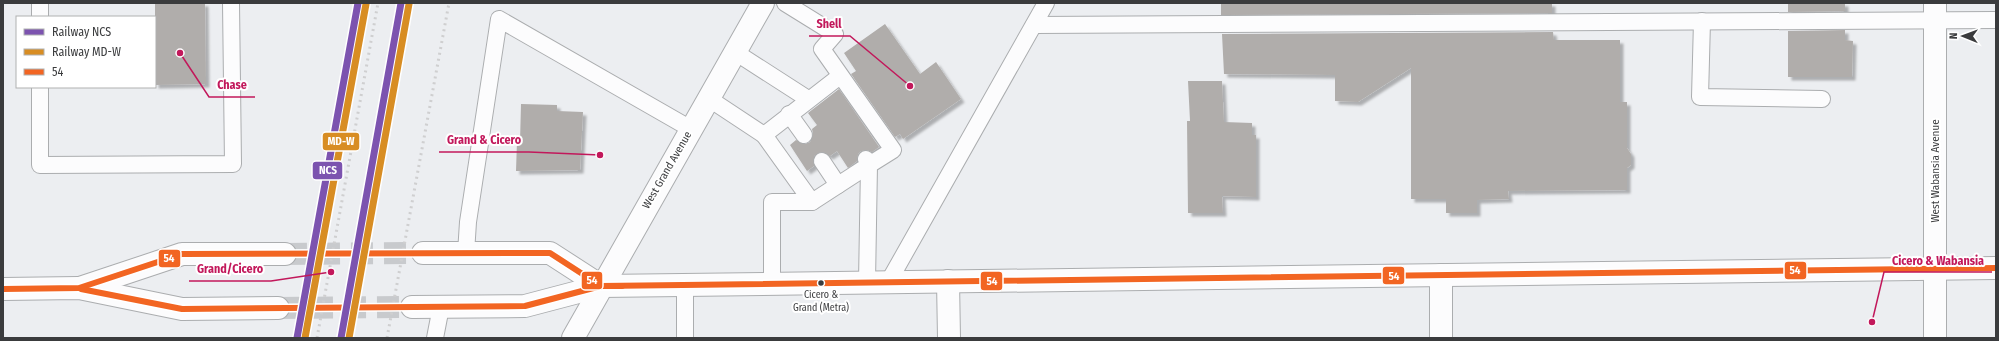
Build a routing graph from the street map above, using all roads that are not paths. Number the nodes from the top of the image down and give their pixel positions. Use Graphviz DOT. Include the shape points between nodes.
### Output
graph roads {
  1 [pos="40,3"];
  2 [pos="230,3"];
  3 [pos="763,3"];
  4 [pos="785,3"];
  5 [pos="1046,3"];
  6 [pos="1935,12"];
  7 [pos="40,16"];
  8 [pos="1996,20"];
  9 [pos="1702,21"];
  10 [pos="1034,25"];
  11 [pos="735,52"];
  12 [pos="840,76"];
  13 [pos="40,88"];
  14 [pos="817,95"];
  15 [pos="708,98"];
  16 [pos="1822,98"];
  17 [pos="789,114"];
  18 [pos="691,129"];
  19 [pos="764,134"];
  20 [pos="804,135"];
  21 [pos="822,161"];
  22 [pos="867,161"];
  23 [pos="838,186"];
  24 [pos="812,202"];
  25 [pos="423,253"];
  26 [pos="466,253"];
  27 [pos="285,254"];
  28 [pos="1935,268"];
  29 [pos="1996,268"];
  30 [pos="1441,275"];
  31 [pos="889,281"];
  32 [pos="948,281"];
  33 [pos="867,282"];
  34 [pos="772,283"];
  35 [pos="685,284"];
  36 [pos="601,286"];
  37 [pos="79,288"];
  38 [pos="3,289"];
  39 [pos="412,307"];
  40 [pos="441,307"];
  41 [pos="278,308"];
  42 [pos="435,338"];
  43 [pos="573,338"];
  44 [pos="685,338"];
  45 [pos="949,338"];
  46 [pos="1441,338"];
  47 [pos="1935,338"];
  1 -- 7 [label="lane"];
  2 -- 13 [label="lane" via="233,164 40,165"];
  3 -- 11 [label="main road, West Grand Avenue"];
  4 -- 12 [label="lane" via="835,34 822,49"];
  5 -- 10 [label="lane"];
  6 -- 8 [label="lane"];
  6 -- 9 [label="lane"];
  6 -- 28 [label="main road, West Wabansia Avenue"];
  9 -- 10 [label="lane"];
  9 -- 16 [label="lane" via="1700,97"];
  10 -- 31 [label="lane"];
  11 -- 14 [label="lane"];
  11 -- 15 [label="main road, West Grand Avenue"];
  12 -- 14 [label="lane"];
  12 -- 22 [label="lane" via="893,150"];
  14 -- 17 [label="lane"];
  15 -- 18 [label="main road, West Grand Avenue"];
  15 -- 19 [label="lane"];
  17 -- 19 [label="lane"];
  17 -- 20 [label="lane"];
  18 -- 26 [label="lane" via="499,19 468,222"];
  18 -- 36 [label="main road, West Grand Avenue"];
  19 -- 24 [label="lane"];
  21 -- 23 [label="lane"];
  22 -- 23 [label="lane"];
  22 -- 33 [label="lane"];
  23 -- 24 [label="lane"];
  24 -- 34 [label="lane" via="772,202"];
  25 -- 26 [label="main road"];
  26 -- 36 [label="main road" via="550,253"];
  27 -- 37 [label="main road" via="182,254"];
  28 -- 29 [label="main road"];
  28 -- 30 [label="main road"];
  28 -- 47 [label="main road, West Wabansia Avenue"];
  30 -- 32 [label="main road"];
  30 -- 46 [label="main road"];
  31 -- 32 [label="main road"];
  31 -- 33 [label="main road"];
  32 -- 45 [label="main road"];
  33 -- 34 [label="main road"];
  34 -- 35 [label="main road"];
  35 -- 36 [label="main road"];
  35 -- 44 [label="lane"];
  36 -- 40 [label="main road" via="525,306"];
  36 -- 43 [label="main road, West Grand Avenue"];
  37 -- 38 [label="main road"];
  37 -- 41 [label="main road" via="182,309"];
  39 -- 40 [label="main road"];
  40 -- 42 [label="lane"];
}
